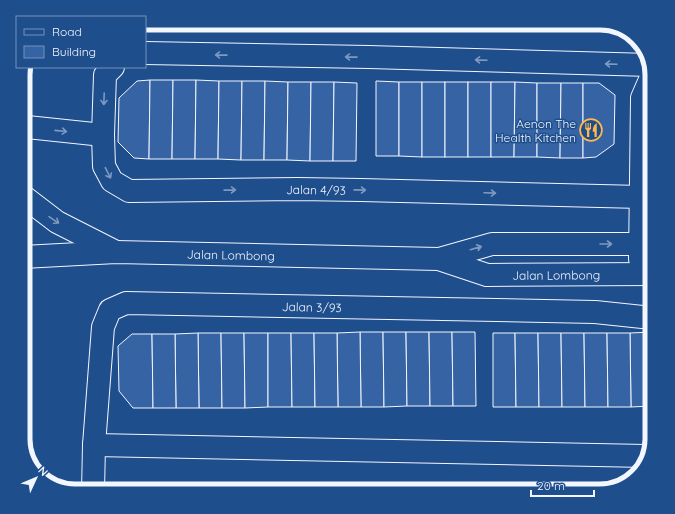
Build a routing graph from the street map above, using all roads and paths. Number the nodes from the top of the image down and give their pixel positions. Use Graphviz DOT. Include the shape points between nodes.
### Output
graph roads {
  1 [pos="148,51"];
  2 [pos="644,65"];
  3 [pos="111,68"];
  4 [pos="645,91"];
  5 [pos="30,127"];
  6 [pos="103,135"];
  7 [pos="641,197"];
  8 [pos="30,201"];
  9 [pos="645,235"];
  10 [pos="645,244"];
  11 [pos="116,252"];
  12 [pos="30,257"];
  13 [pos="439,259"];
  14 [pos="645,274"];
  15 [pos="645,317"];
  16 [pos="94,445"];
  17 [pos="642,456"];
  18 [pos="93,484"];
  2 -- 1 [label="main road, one-way"];
  3 -- 6 [label="main road, Jalan 4/93, one-way" via="105,75"];
  4 -- 7 [label="main road" via="642,98"];
  5 -- 6 [label="main road, one-way"];
  6 -- 7 [label="main road, Jalan 4/93, one-way" via="104,166 112,181 129,191 362,190"];
  7 -- 9 [label="main road"];
  8 -- 11 [label="main road, one-way" via="57,222"];
  13 -- 10 [label="main road, Jalan Lombong, one-way" via="492,244"];
  11 -- 12 [label="main road, Jalan Lombong"];
  11 -- 13 [label="main road, Jalan Lombong"];
  13 -- 14 [label="main road, Jalan Lombong" via="487,275"];
  15 -- 16 [label="main road, Jalan 3/93" via="595,312 126,303 110,310 103,327"];
  16 -- 17 [label="main road"];
  16 -- 18 [label="main road, Jalan 3/93"];
}
